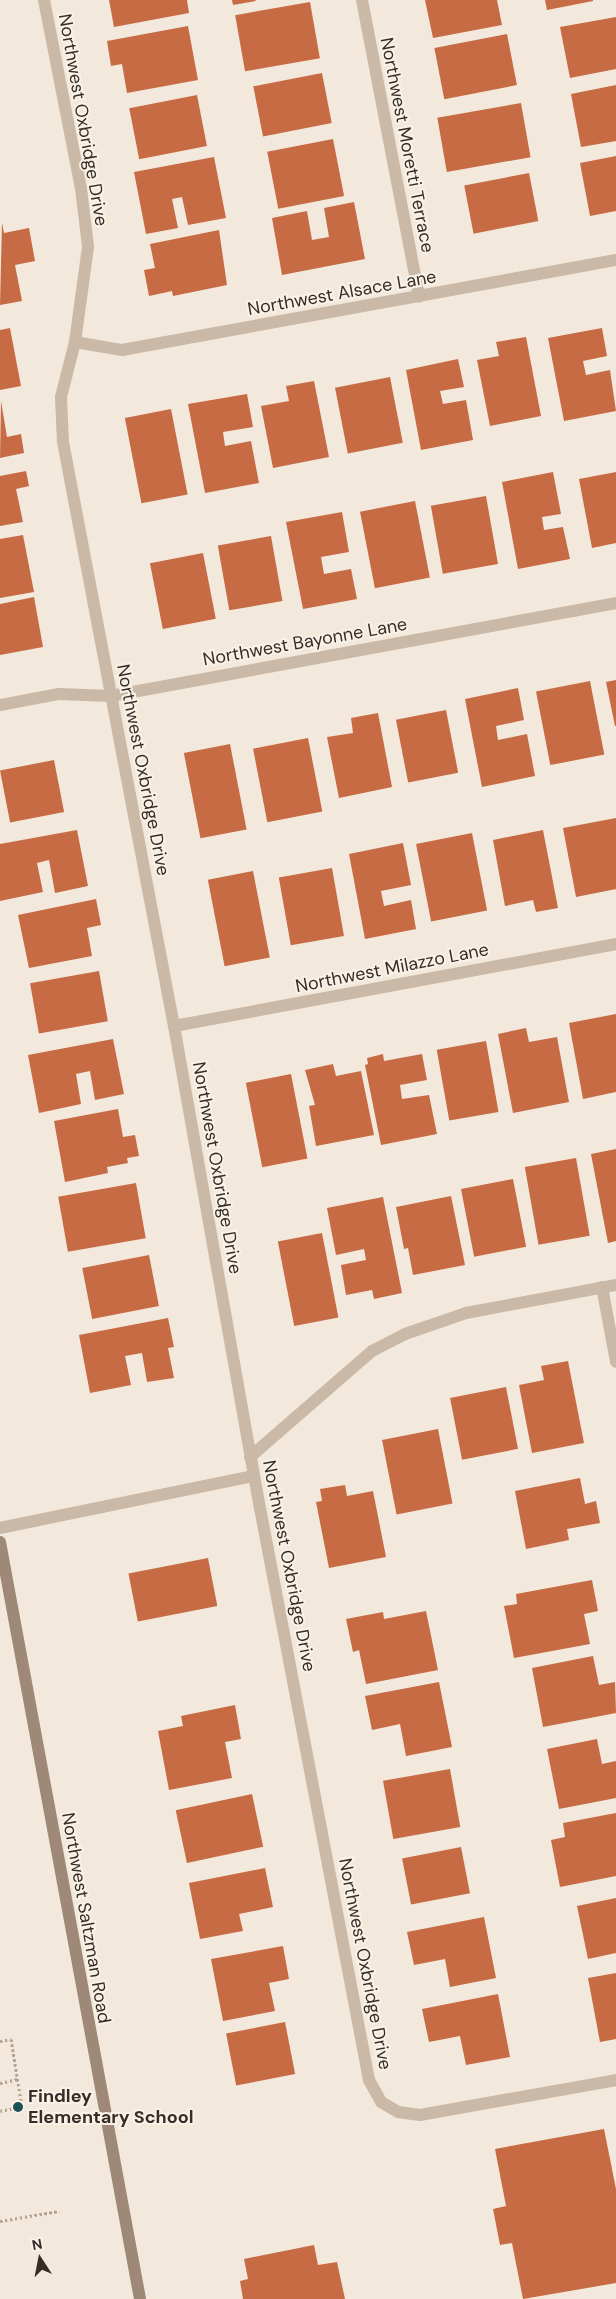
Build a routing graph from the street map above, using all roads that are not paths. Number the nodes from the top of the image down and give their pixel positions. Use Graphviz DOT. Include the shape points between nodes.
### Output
graph roads {
  1 [pos="44,0"];
  2 [pos="362,0"];
  3 [pos="616,260"];
  4 [pos="419,297"];
  5 [pos="75,342"];
  6 [pos="616,602"];
  7 [pos="111,696"];
  8 [pos="0,705"];
  9 [pos="616,944"];
  10 [pos="174,1026"];
  11 [pos="616,1285"];
  12 [pos="602,1288"];
  13 [pos="616,1362"];
  14 [pos="250,1457"];
  15 [pos="254,1476"];
  16 [pos="0,1528"];
  17 [pos="0,1542"];
  18 [pos="616,2080"];
  19 [pos="140,2299"];
  1 -- 5 [label="street, Northwest Oxbridge Drive" via="81,188 88,247"];
  2 -- 4 [label="street, Northwest Moretti Terrace"];
  3 -- 4 [label="street, Northwest Alsace Lane"];
  4 -- 5 [label="street, Northwest Alsace Lane" via="122,350"];
  5 -- 7 [label="street, Northwest Oxbridge Drive" via="61,397 63,442"];
  6 -- 7 [label="street, Northwest Bayonne Lane"];
  7 -- 8 [label="street, Northwest Bayonne Lane" via="59,694"];
  7 -- 10 [label="street, Northwest Oxbridge Drive"];
  9 -- 10 [label="street, Northwest Milazzo Lane"];
  10 -- 14 [label="street, Northwest Oxbridge Drive"];
  11 -- 12 [label="street"];
  12 -- 13 [label="street"];
  12 -- 14 [label="street" via="466,1313 405,1334 372,1351"];
  14 -- 15 [label="street, Northwest Oxbridge Drive"];
  15 -- 16 [label="street"];
  15 -- 18 [label="street, Northwest Oxbridge Drive" via="369,2080 382,2102 398,2112 420,2115"];
  17 -- 19 [label="main road, Northwest Saltzman Road"];
}
